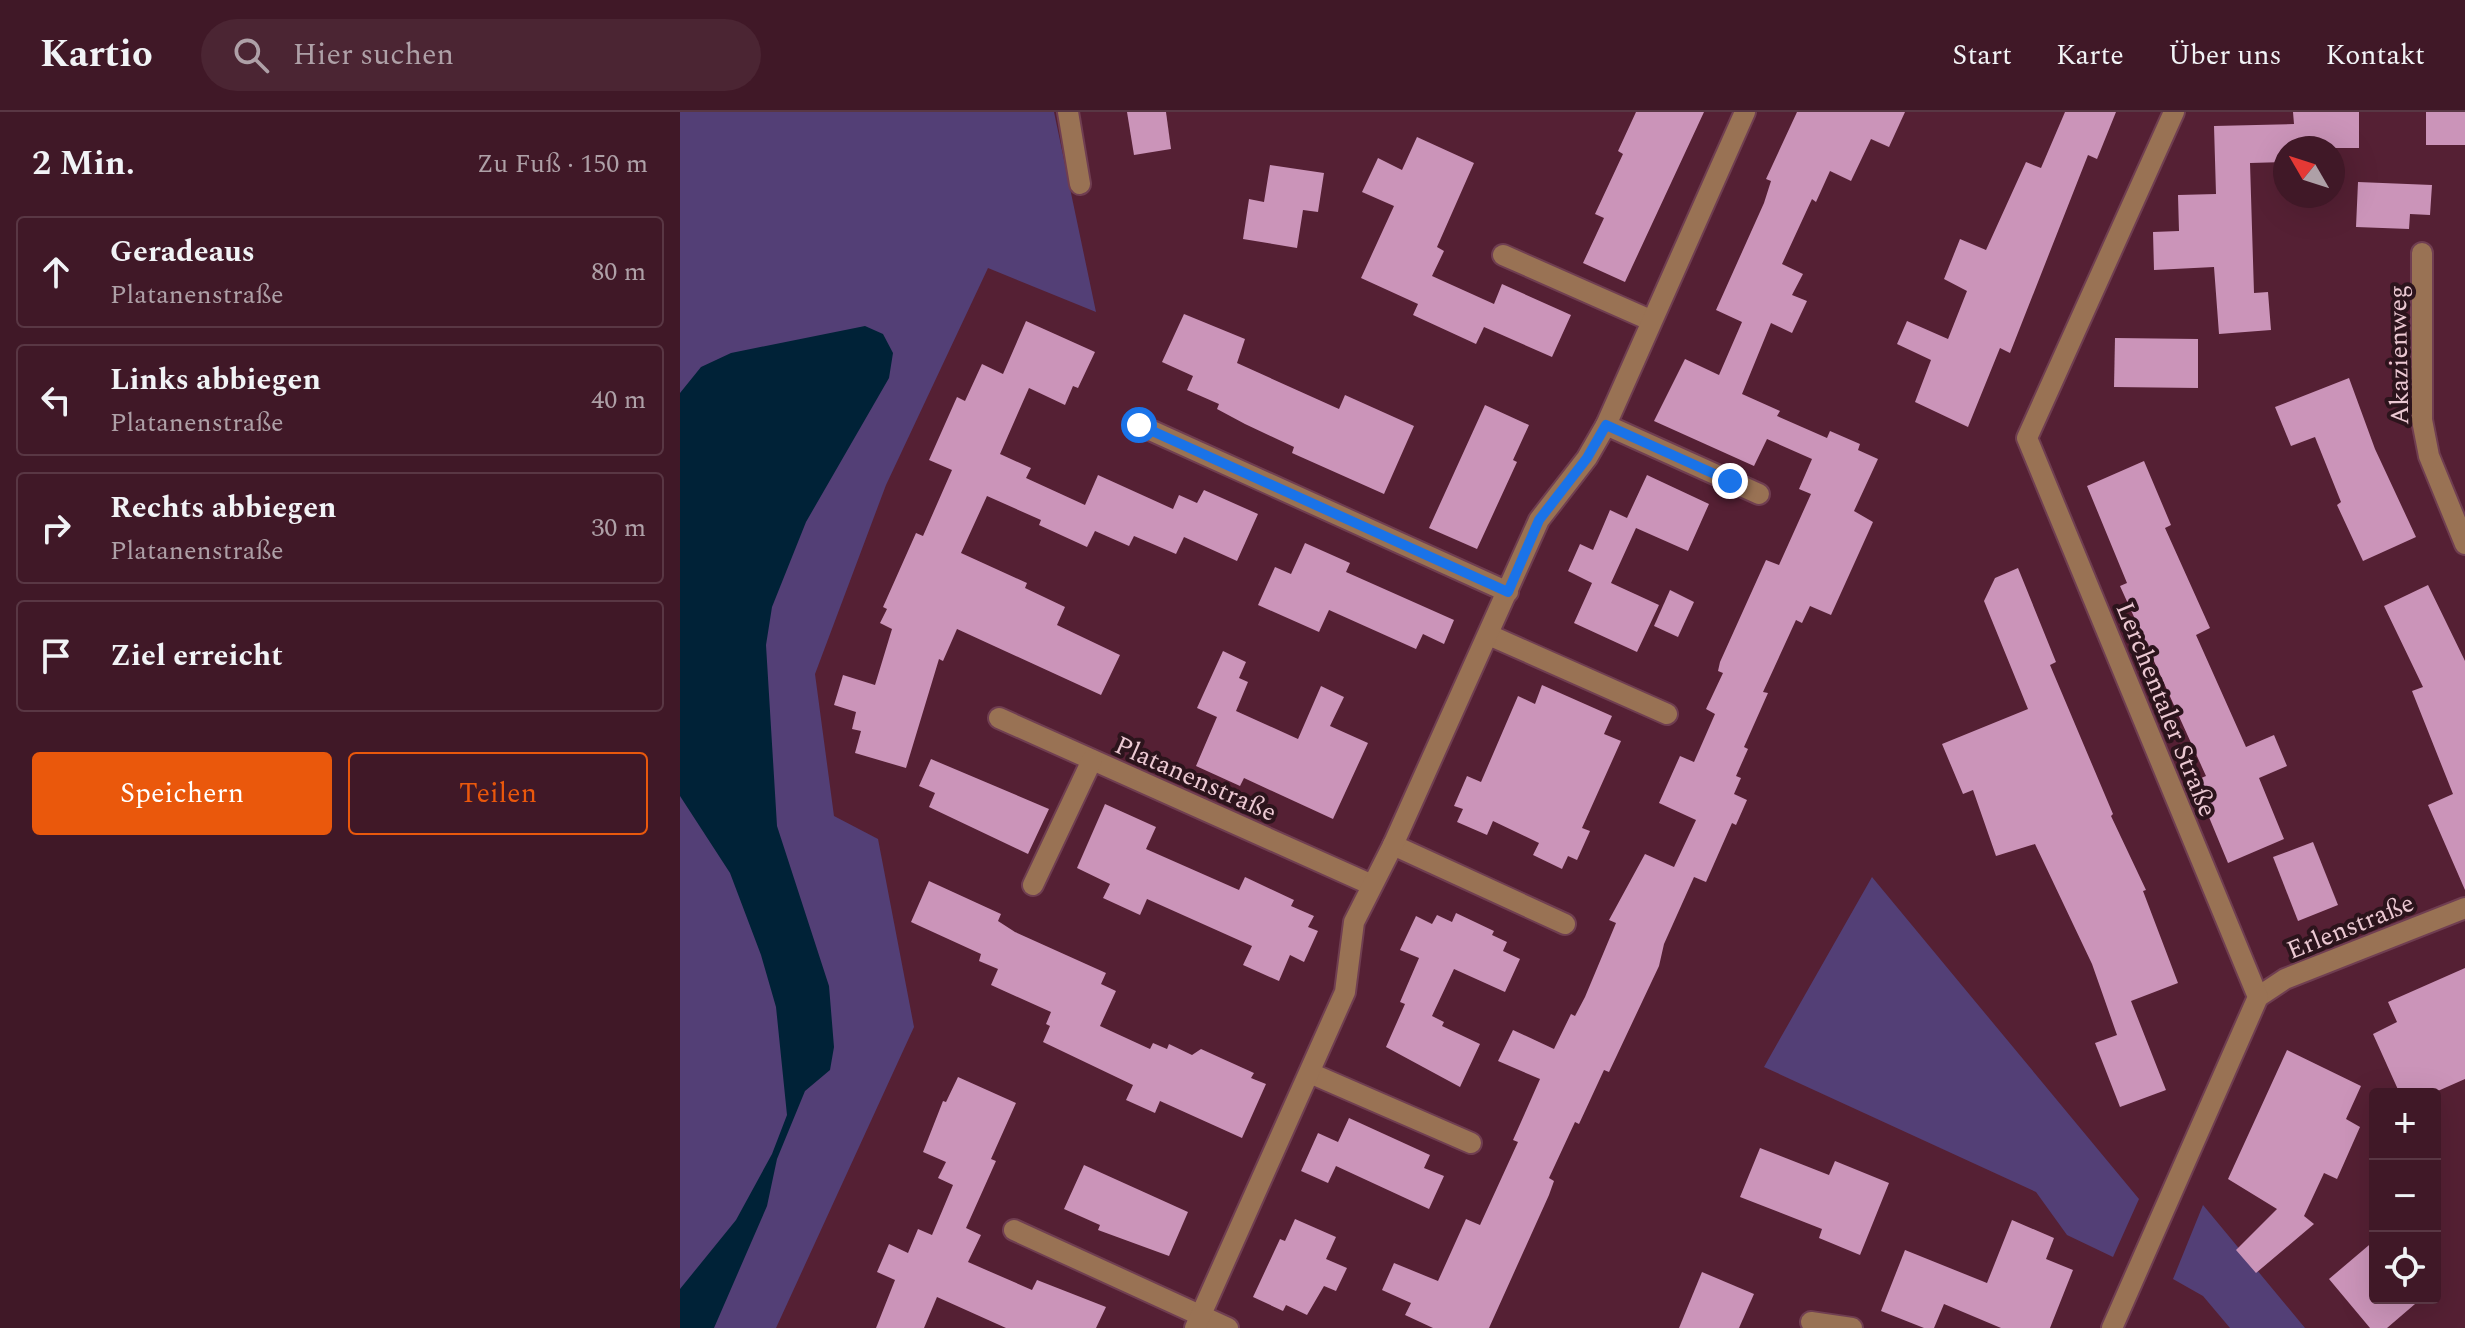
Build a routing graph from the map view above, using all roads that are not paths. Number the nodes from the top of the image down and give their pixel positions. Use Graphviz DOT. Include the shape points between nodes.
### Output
graph roads {
  1 [pos="1068,112"];
  2 [pos="1745,112"];
  3 [pos="2174,112"];
  4 [pos="1080,184"];
  5 [pos="2422,253"];
  6 [pos="1503,255"];
  7 [pos="1650,320"];
  8 [pos="1139,425"];
  9 [pos="1606,425"];
  10 [pos="1759,494"];
  11 [pos="2465,544"];
  12 [pos="1508,592"];
  13 [pos="1489,635"];
  14 [pos="1667,714"];
  15 [pos="999,718"];
  16 [pos="1092,760"];
  17 [pos="1393,845"];
  18 [pos="1033,885"];
  19 [pos="1372,885"];
  20 [pos="2465,908"];
  21 [pos="1565,924"];
  22 [pos="2258,997"];
  23 [pos="1310,1073"];
  24 [pos="1471,1143"];
  25 [pos="1014,1230"];
  26 [pos="1199,1321"];
  27 [pos="1811,1322"];
  28 [pos="1228,1328"];
  29 [pos="1852,1328"];
  30 [pos="2112,1328"];
  1 -- 4 [label="street"];
  2 -- 7 [label="street"];
  3 -- 22 [label="street, Lerchentaler Straße" via="2027,438"];
  5 -- 11 [label="street, Akazienweg" via="2422,420 2429,456"];
  6 -- 7 [label="street"];
  7 -- 9 [label="street"];
  8 -- 12 [label="street"];
  9 -- 10 [label="street"];
  9 -- 12 [label="street" via="1539,520"];
  12 -- 13 [label="street"];
  13 -- 14 [label="street"];
  13 -- 17 [label="street"];
  15 -- 16 [label="street, Platanenstraße"];
  16 -- 18 [label="street"];
  16 -- 19 [label="street, Platanenstraße"];
  17 -- 19 [label="street"];
  17 -- 21 [label="street"];
  19 -- 23 [label="street" via="1354,922 1345,992"];
  20 -- 22 [label="street, Erlenstraße" via="2285,979"];
  22 -- 30 [label="street"];
  23 -- 24 [label="street"];
  23 -- 26 [label="street"];
  25 -- 26 [label="street"];
  26 -- 28 [label="street"];
  27 -- 29 [label="street"];
}
